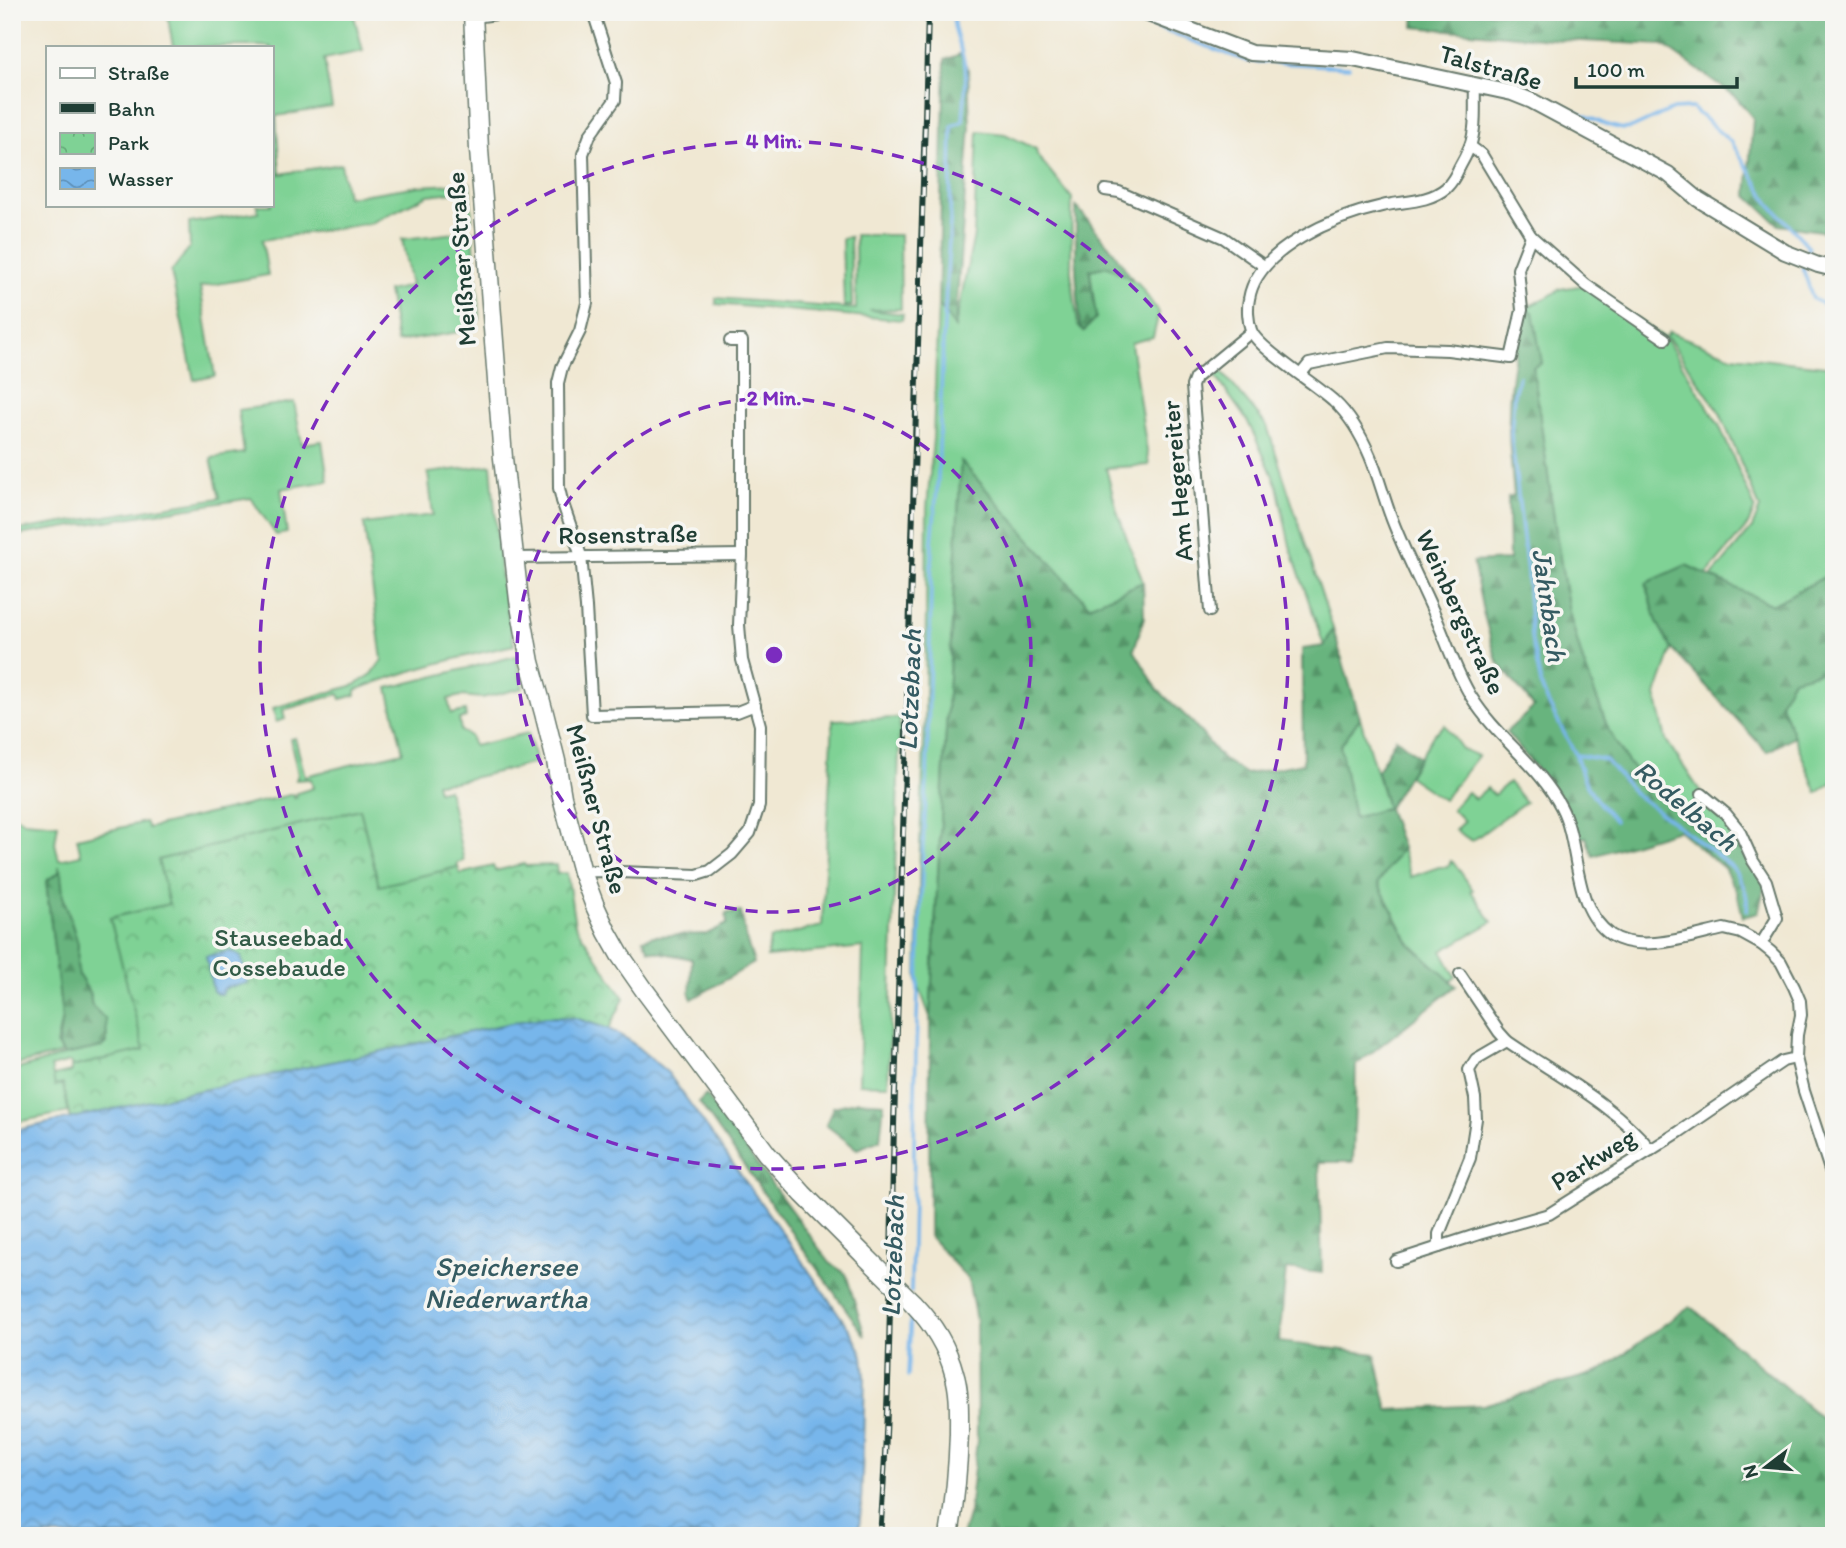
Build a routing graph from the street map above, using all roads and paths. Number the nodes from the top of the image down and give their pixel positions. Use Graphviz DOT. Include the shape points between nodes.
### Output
graph roads {
  1 [pos="496,12"];
  2 [pos="593,12"];
  3 [pos="1143,12"];
  4 [pos="473,14"];
  5 [pos="1475,85"];
  6 [pos="1470,146"];
  7 [pos="1105,190"];
  8 [pos="1531,236"];
  9 [pos="1264,266"];
  10 [pos="1834,269"];
  11 [pos="1251,332"];
  12 [pos="1665,339"];
  13 [pos="730,341"];
  14 [pos="1301,374"];
  15 [pos="743,555"];
  16 [pos="581,556"];
  17 [pos="514,558"];
  18 [pos="1210,611"];
  19 [pos="755,705"];
  20 [pos="1702,794"];
  21 [pos="582,872"];
  22 [pos="1761,944"];
  23 [pos="1460,974"];
  24 [pos="1507,1041"];
  25 [pos="1796,1058"];
  26 [pos="1651,1150"];
  27 [pos="1832,1175"];
  28 [pos="1439,1247"];
  29 [pos="1396,1261"];
  30 [pos="949,1536"];
  1 -- 4 [label="street"];
  2 -- 16 [label="street" via="617,83 615,100 590,135 583,154 587,303 558,383 559,488"];
  3 -- 5 [label="street, Talstraße" via="1251,53 1353,59"];
  4 -- 17 [label="main road, Meißner Straße" via="480,162"];
  5 -- 6 [label="street"];
  5 -- 10 [label="street, Talstraße" via="1532,101 1668,174 1698,199 1785,252"];
  6 -- 8 [label="street" via="1482,155"];
  6 -- 9 [label="street" via="1453,180 1436,194 1338,219"];
  7 -- 9 [label="street" via="1224,238"];
  8 -- 12 [label="street" via="1586,285"];
  8 -- 14 [label="street" via="1518,269 1522,310 1511,358 1448,349 1388,348 1309,364"];
  9 -- 11 [label="street" via="1248,302"];
  11 -- 14 [label="street, Weinbergstraße"];
  11 -- 18 [label="street, Am Hegereiter" via="1195,378 1192,386"];
  13 -- 15 [label="street" via="741,341"];
  14 -- 22 [label="street, Weinbergstraße" via="1337,404 1366,447 1390,516 1461,678 1486,718 1560,806 1572,835 1579,879 1596,919 1608,933 1636,944 1724,929"];
  15 -- 16 [label="street, Rosenstraße"];
  15 -- 19 [label="street" via="739,625 742,660"];
  16 -- 17 [label="street, Rosenstraße"];
  16 -- 19 [label="street" via="592,715 737,712"];
  17 -- 21 [label="main road, Meißner Straße" via="527,647"];
  19 -- 21 [label="street" via="760,725 759,806 750,833 732,854 697,875"];
  20 -- 22 [label="street" via="1738,830 1766,881 1777,918"];
  21 -- 30 [label="main road, Meißner Straße, bridge" via="620,955 767,1154 913,1303 943,1343 955,1375 960,1412"];
  22 -- 25 [label="street, Weinbergstraße" via="1781,962 1800,1002"];
  23 -- 24 [label="street"];
  24 -- 26 [label="street" via="1596,1099"];
  24 -- 28 [label="street" via="1476,1059 1469,1070 1475,1098 1470,1158 1439,1234"];
  25 -- 26 [label="street, Parkweg" via="1783,1061"];
  25 -- 27 [label="street, Weinbergstraße"];
  26 -- 28 [label="street, Parkweg" via="1549,1214"];
  28 -- 29 [label="street, Parkweg"];
}
